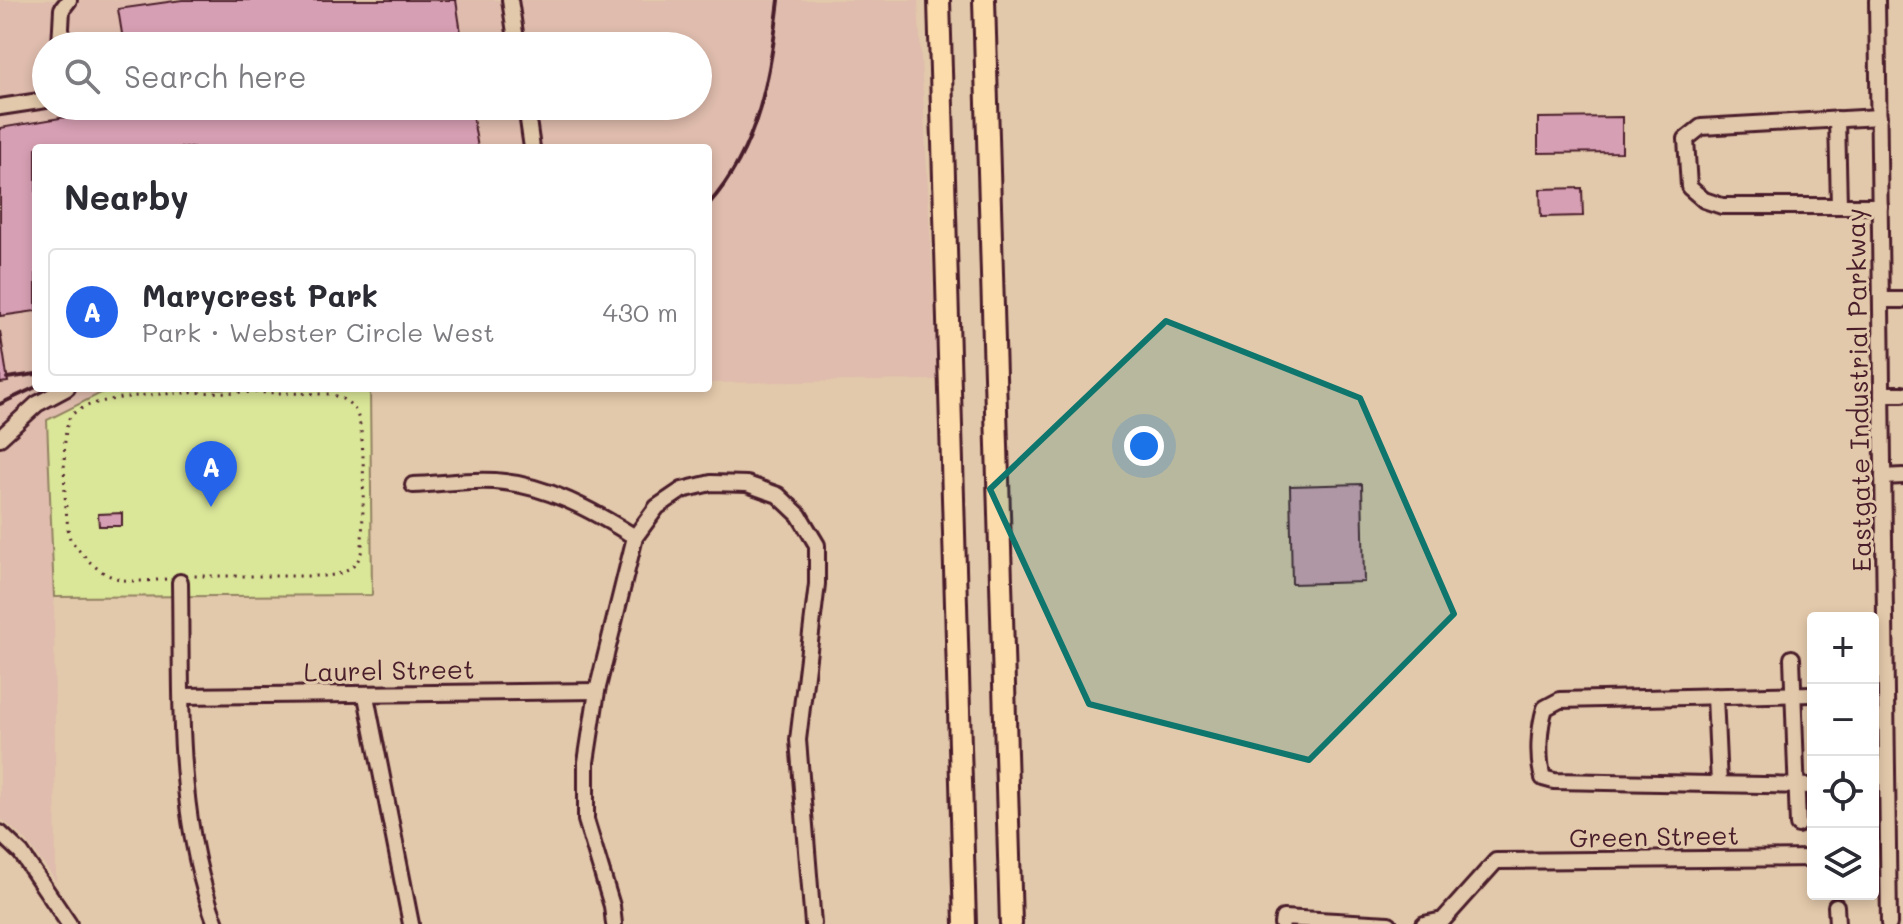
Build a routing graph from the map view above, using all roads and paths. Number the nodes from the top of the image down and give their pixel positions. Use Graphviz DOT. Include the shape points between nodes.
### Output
graph roads {
  1 [pos="69,0"];
  2 [pos="510,0"];
  3 [pos="939,0"];
  4 [pos="984,0"];
  5 [pos="1877,0"];
  6 [pos="61,32"];
  7 [pos="515,32"];
  8 [pos="32,102"];
  9 [pos="0,107"];
  10 [pos="1879,117"];
  11 [pos="1837,119"];
  12 [pos="528,120"];
  13 [pos="531,144"];
  14 [pos="1839,206"];
  15 [pos="1880,206"];
  16 [pos="1881,300"];
  17 [pos="1903,300"];
  18 [pos="60,392"];
  19 [pos="1882,394"];
  20 [pos="1903,394"];
  21 [pos="0,438"];
  22 [pos="1903,476"];
  23 [pos="1883,477"];
  24 [pos="413,485"];
  25 [pos="635,537"];
  26 [pos="180,580"];
  27 [pos="1792,658"];
  28 [pos="597,691"];
  29 [pos="1879,692"];
  30 [pos="1794,694"];
  31 [pos="1807,694"];
  32 [pos="182,696"];
  33 [pos="366,696"];
  34 [pos="1715,696"];
  35 [pos="1719,784"];
  36 [pos="1797,785"];
  37 [pos="1807,786"];
  38 [pos="1880,788"];
  39 [pos="1798,825"];
  40 [pos="0,833"];
  41 [pos="1880,857"];
  42 [pos="1807,858"];
  43 [pos="1836,906"];
  44 [pos="69,924"];
  45 [pos="216,924"];
  46 [pos="411,924"];
  47 [pos="614,924"];
  48 [pos="813,924"];
  49 [pos="965,924"];
  50 [pos="1011,924"];
  51 [pos="1282,924"];
  52 [pos="1389,924"];
  53 [pos="1424,924"];
  54 [pos="1837,924"];
  55 [pos="1889,924"];
  1 -- 6 [label="street" via="62,9"];
  2 -- 7 [label="street"];
  3 -- 49 [label="highway"];
  4 -- 50 [label="highway"];
  5 -- 10 [label="street, Eastgate Industrial Parkway"];
  8 -- 9 [label="street"];
  10 -- 11 [label="street"];
  10 -- 15 [label="street, Eastgate Industrial Parkway"];
  11 -- 14 [label="street"];
  11 -- 14 [label="street" via="1701,127 1686,139 1689,187 1704,200 1722,206"];
  12 -- 13 [label="street"];
  14 -- 15 [label="street"];
  15 -- 16 [label="street, Eastgate Industrial Parkway"];
  16 -- 17 [label="street"];
  16 -- 19 [label="street, Eastgate Industrial Parkway"];
  18 -- 21 [label="street" via="37,404"];
  19 -- 20 [label="street"];
  19 -- 23 [label="street, Eastgate Industrial Parkway"];
  22 -- 23 [label="street"];
  23 -- 29 [label="street, Eastgate Industrial Parkway"];
  24 -- 25 [label="street" via="496,481 547,492 593,510"];
  25 -- 28 [label="street"];
  25 -- 48 [label="street" via="657,507 682,490 711,483 747,484 778,495 799,515 817,545 798,740"];
  26 -- 26 [label="path" via="112,579 70,539 70,418 91,403 130,395 329,394 350,404 361,434 362,549 356,565 326,576"];
  26 -- 32 [label="street"];
  27 -- 30 [label="street"];
  28 -- 33 [label="street, Laurel Street"];
  28 -- 47 [label="street" via="586,762 586,820"];
  29 -- 38 [label="street, Eastgate Industrial Parkway"];
  30 -- 31 [label="street"];
  30 -- 34 [label="street"];
  30 -- 36 [label="street"];
  32 -- 33 [label="street, Laurel Street"];
  32 -- 45 [label="street" via="187,815 200,881"];
  33 -- 46 [label="street"];
  34 -- 35 [label="street"];
  34 -- 35 [label="street" via="1560,700 1545,708 1541,769 1543,778 1554,781"];
  35 -- 36 [label="street"];
  36 -- 37 [label="street"];
  36 -- 39 [label="street"];
  38 -- 41 [label="street, Eastgate Industrial Parkway"];
  40 -- 44 [label="street" via="21,853"];
  41 -- 55 [label="street, Eastgate Industrial Parkway"];
  42 -- 53 [label="street, Green Street" via="1496,861 1443,920"];
  43 -- 54 [label="street"];
  51 -- 52 [label="street" via="1283,918"];
}
